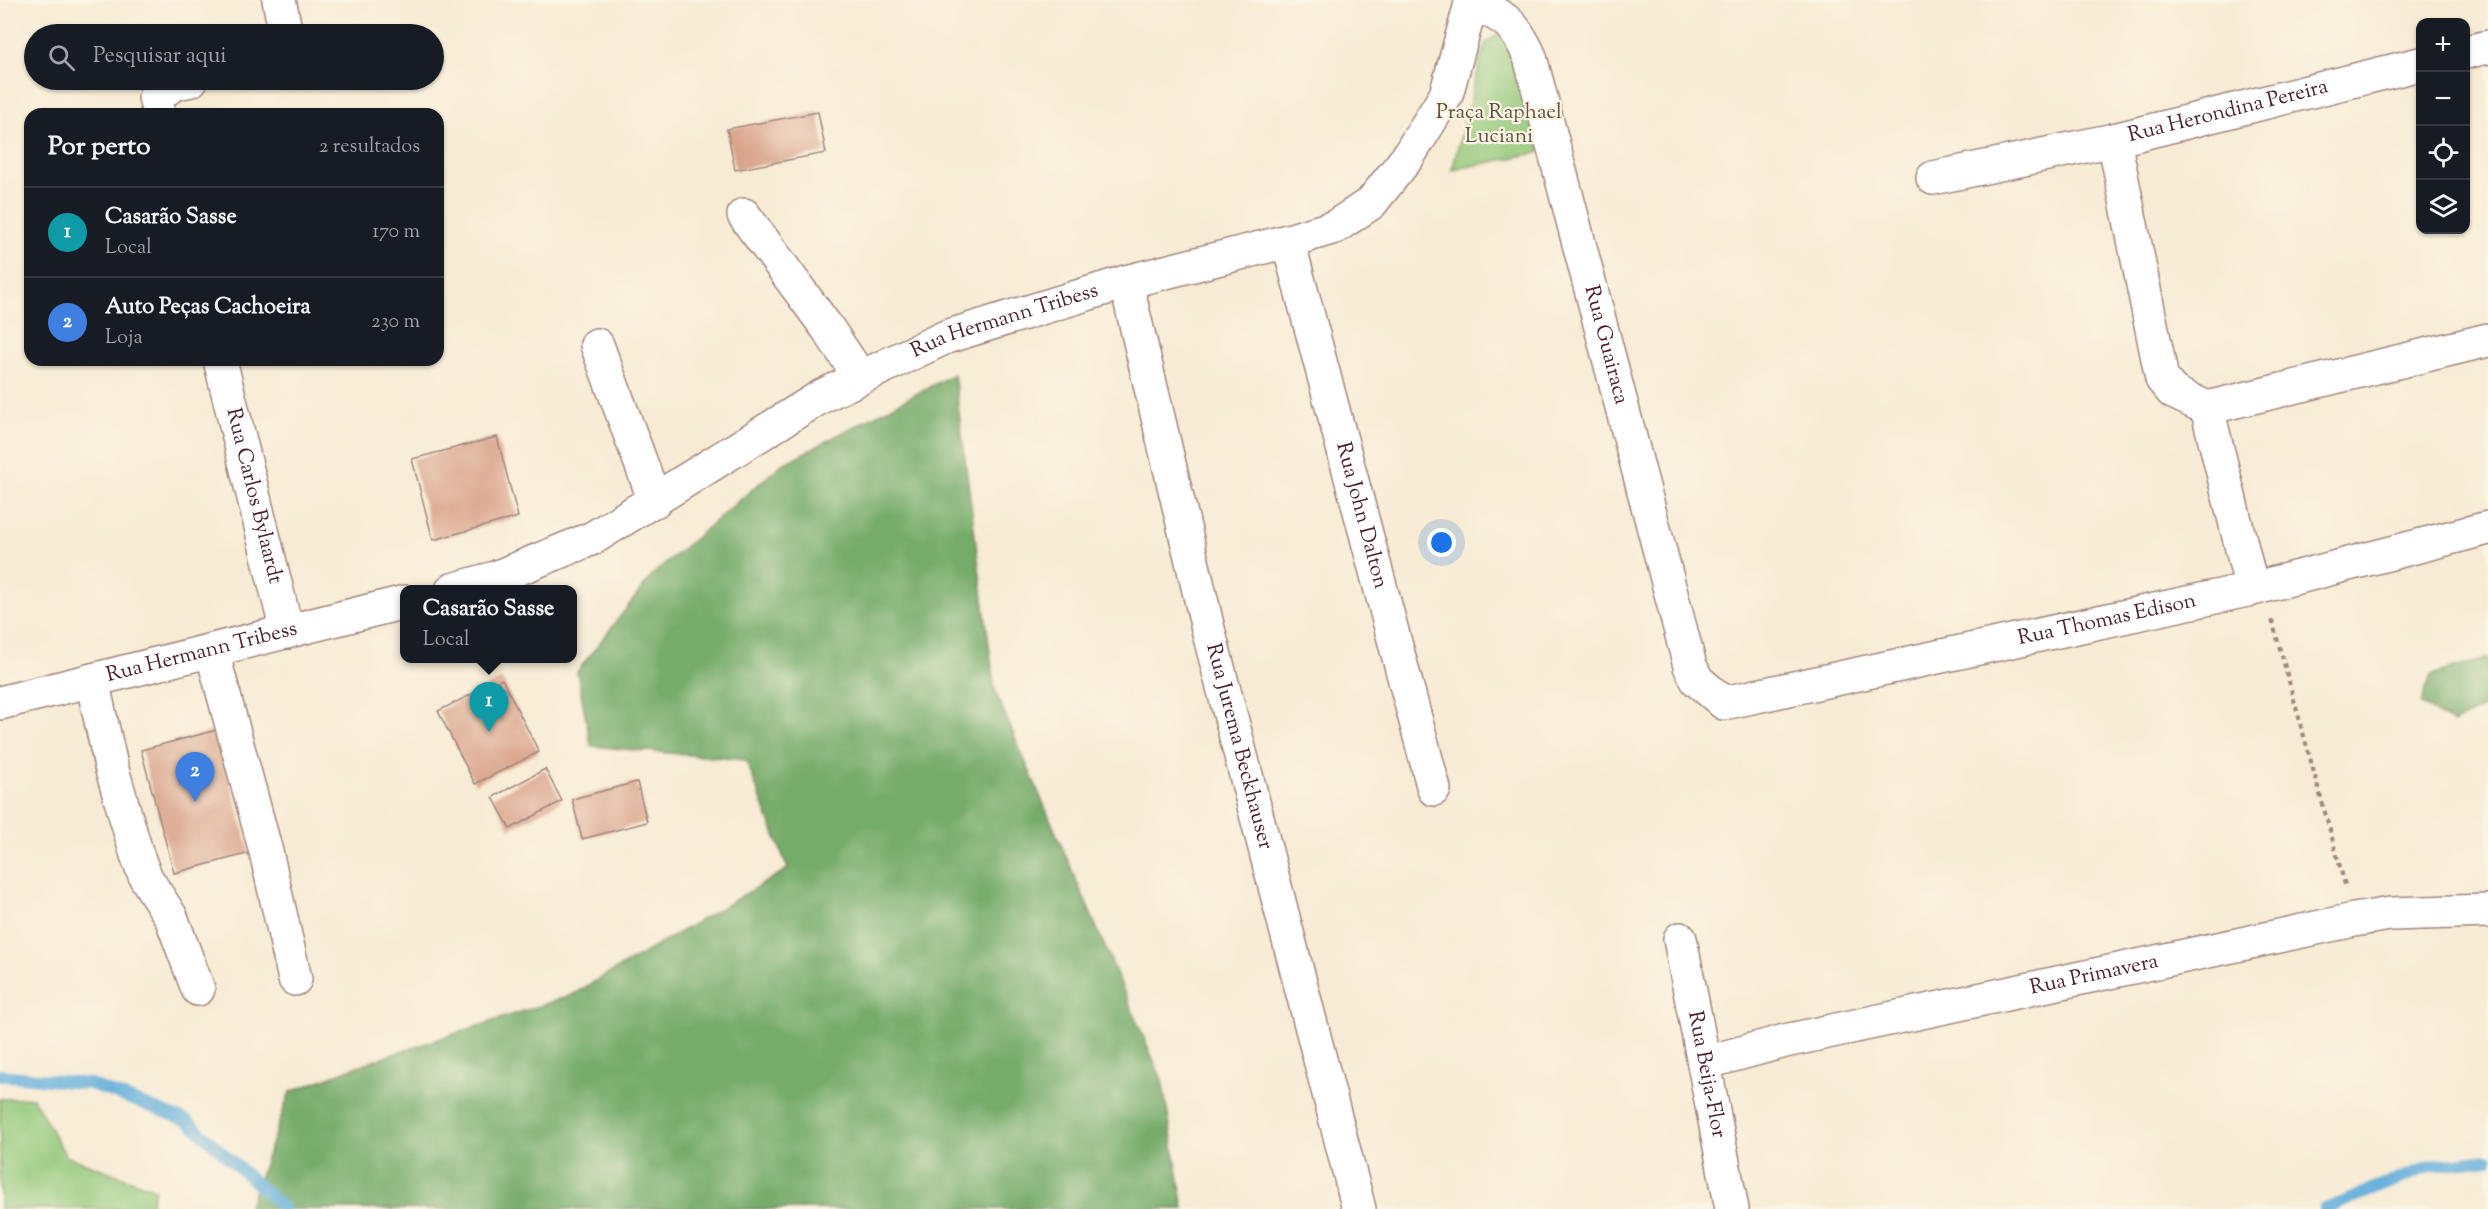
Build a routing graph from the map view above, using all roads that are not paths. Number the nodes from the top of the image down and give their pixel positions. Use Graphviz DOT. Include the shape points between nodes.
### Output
graph roads {
  1 [pos="279,0"];
  2 [pos="1475,1"];
  3 [pos="284,24"];
  4 [pos="2488,47"];
  5 [pos="2470,51"];
  6 [pos="2416,65"];
  7 [pos="166,90"];
  8 [pos="158,108"];
  9 [pos="2115,140"];
  10 [pos="1933,178"];
  11 [pos="744,215"];
  12 [pos="1288,242"];
  13 [pos="1126,282"];
  14 [pos="2488,340"];
  15 [pos="597,345"];
  16 [pos="221,366"];
  17 [pos="861,377"];
  18 [pos="2207,408"];
  19 [pos="655,501"];
  20 [pos="2488,528"];
  21 [pos="470,585"];
  22 [pos="2252,589"];
  23 [pos="400,603"];
  24 [pos="287,632"];
  25 [pos="212,651"];
  26 [pos="92,680"];
  27 [pos="0,703"];
  28 [pos="1724,703"];
  29 [pos="1434,789"];
  30 [pos="2488,911"];
  31 [pos="1680,939"];
  32 [pos="295,979"];
  33 [pos="198,989"];
  34 [pos="1704,1063"];
  35 [pos="1359,1209"];
  36 [pos="1732,1209"];
  1 -- 3 [label="street"];
  2 -- 12 [label="street, Rua Hermann Tribess" via="1446,95 1407,158 1371,203 1335,227"];
  2 -- 28 [label="street, Rua Guairaca" via="1497,13 1519,33 1530,57 1690,666 1697,680"];
  4 -- 5 [label="street"];
  6 -- 9 [label="street, Rua Herondina Pereira"];
  7 -- 8 [label="street" via="155,98"];
  9 -- 10 [label="street"];
  9 -- 18 [label="street, Rua Herondina Pereira" via="2162,379 2173,392"];
  11 -- 17 [label="street"];
  12 -- 13 [label="street, Rua Hermann Tribess"];
  12 -- 29 [label="street, Rua John Dalton"];
  13 -- 17 [label="street, Rua Hermann Tribess" via="946,337"];
  13 -- 35 [label="street, Rua Jurema Beckhauser" via="1209,633"];
  14 -- 18 [label="street"];
  15 -- 19 [label="street"];
  16 -- 24 [label="street, Rua Carlos Bylaardt"];
  17 -- 19 [label="street, Rua Hermann Tribess" via="822,396"];
  18 -- 22 [label="street"];
  19 -- 21 [label="street, Rua Hermann Tribess" via="594,538"];
  20 -- 22 [label="street, Rua Thomas Edison"];
  22 -- 28 [label="street, Rua Thomas Edison"];
  23 -- 24 [label="street, Rua Hermann Tribess"];
  24 -- 25 [label="street, Rua Hermann Tribess"];
  25 -- 26 [label="street, Rua Hermann Tribess"];
  25 -- 32 [label="street" via="266,852"];
  26 -- 27 [label="street, Rua Hermann Tribess"];
  26 -- 33 [label="street" via="136,855 171,917"];
  30 -- 34 [label="street, Rua Primavera" via="2390,914 2354,920 1785,1041"];
  31 -- 34 [label="street, Rua Beija-Flor"];
  34 -- 36 [label="street, Rua Beija-Flor"];
}
